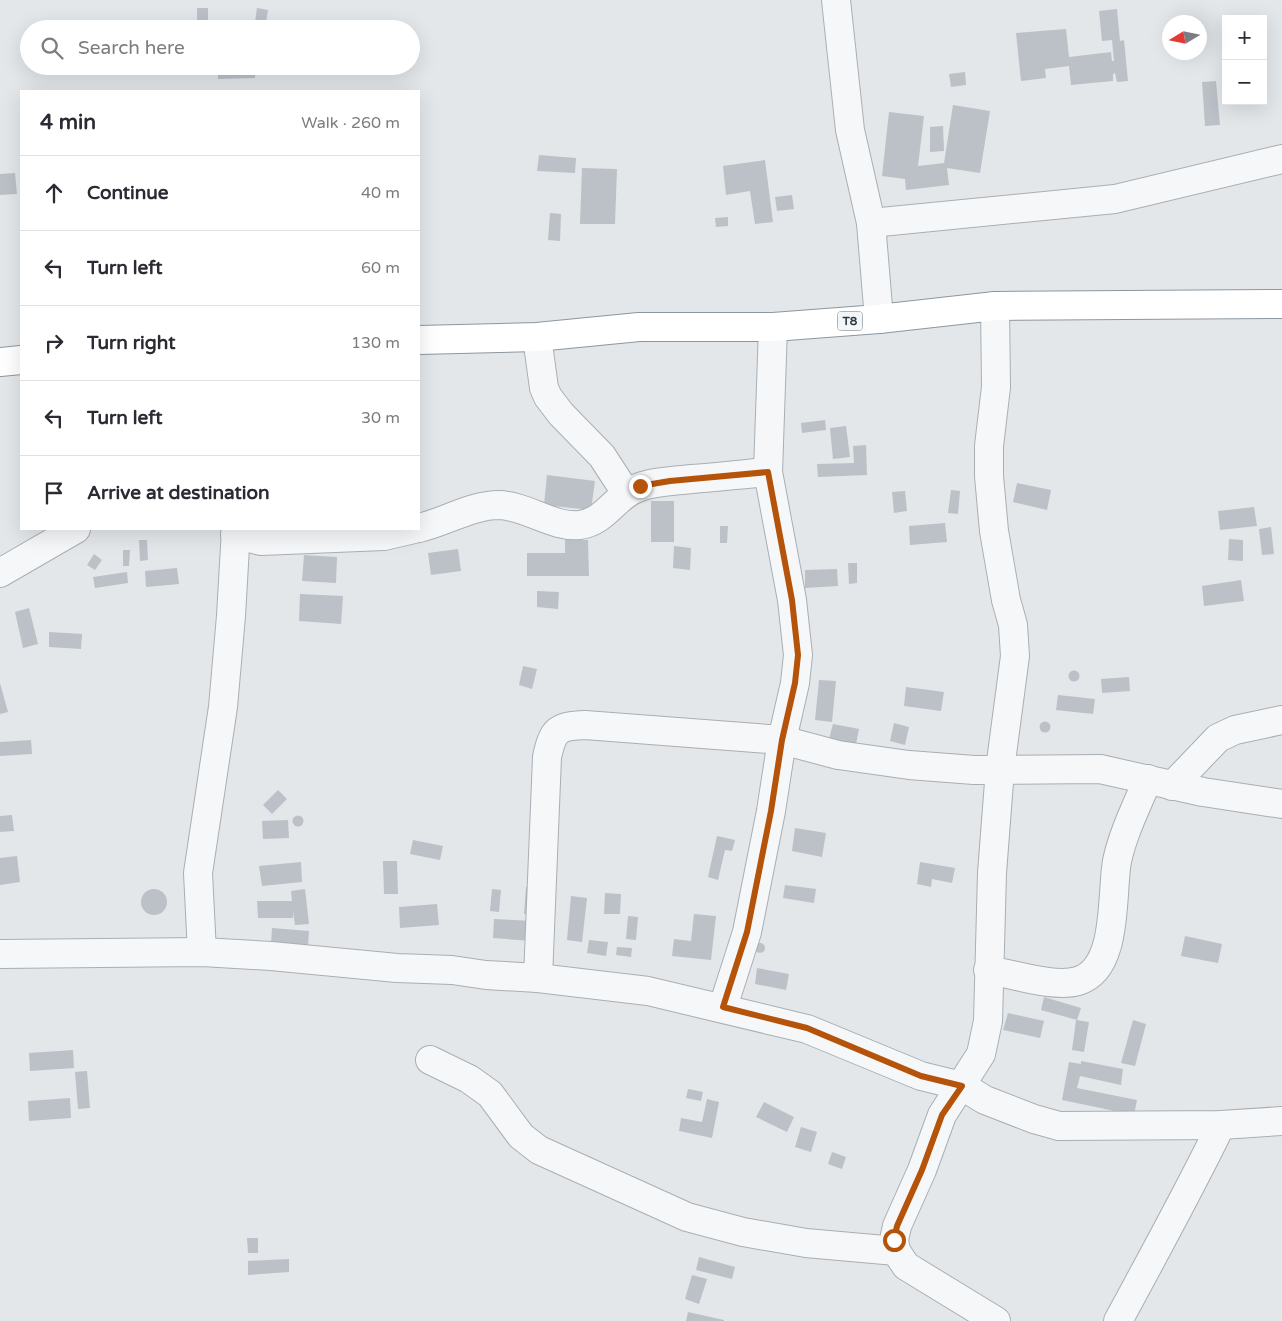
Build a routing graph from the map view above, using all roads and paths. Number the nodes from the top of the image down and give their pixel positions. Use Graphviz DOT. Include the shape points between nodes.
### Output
graph roads {
  1 [pos="836,0"];
  2 [pos="1282,159"];
  3 [pos="870,224"];
  4 [pos="1282,304"];
  5 [pos="995,306"];
  6 [pos="879,319"];
  7 [pos="773,327"];
  8 [pos="537,337"];
  9 [pos="420,340"];
  10 [pos="20,360"];
  11 [pos="0,362"];
  12 [pos="768,472"];
  13 [pos="626,493"];
  14 [pos="420,528"];
  15 [pos="74,530"];
  16 [pos="410,530"];
  17 [pos="235,531"];
  18 [pos="0,573"];
  19 [pos="1282,720"];
  20 [pos="782,740"];
  21 [pos="1000,769"];
  22 [pos="1160,782"];
  23 [pos="1282,804"];
  24 [pos="202,952"];
  25 [pos="0,954"];
  26 [pos="988,970"];
  27 [pos="538,978"];
  28 [pos="723,1007"];
  29 [pos="430,1060"];
  30 [pos="962,1086"];
  31 [pos="1282,1121"];
  32 [pos="1222,1125"];
  33 [pos="896,1251"];
  34 [pos="996,1321"];
  35 [pos="1118,1321"];
  1 -- 3 [label="street" via="850,130"];
  2 -- 3 [label="street" via="1115,199"];
  3 -- 6 [label="street"];
  4 -- 5 [label="highway, T8"];
  5 -- 6 [label="highway, T8"];
  5 -- 21 [label="street" via="996,387 989,476 994,531 1013,625 1015,656"];
  6 -- 7 [label="highway, T8"];
  7 -- 8 [label="highway, T8" via="639,327"];
  7 -- 12 [label="street"];
  8 -- 9 [label="highway, T8"];
  8 -- 13 [label="street" via="548,397 602,456"];
  10 -- 11 [label="highway"];
  12 -- 13 [label="street" via="670,481 640,486"];
  12 -- 20 [label="street" via="792,600 798,655"];
  13 -- 14 [label="street" via="602,516 579,525 499,505"];
  15 -- 18 [label="street"];
  16 -- 17 [label="street" via="384,536 262,541"];
  17 -- 24 [label="street" via="222,706 198,873"];
  19 -- 22 [label="street" via="1244,728 1218,738"];
  20 -- 21 [label="street" via="838,755 909,766"];
  20 -- 27 [label="street" via="585,725 561,728 552,735 547,757"];
  20 -- 28 [label="street" via="747,932"];
  21 -- 22 [label="street" via="1100,769"];
  21 -- 26 [label="street"];
  22 -- 23 [label="street"];
  22 -- 26 [label="street" via="1128,829 1117,860 1103,959 1091,975 1062,984"];
  24 -- 25 [label="street"];
  24 -- 27 [label="street"];
  26 -- 30 [label="street" via="988,1021 981,1054"];
  27 -- 28 [label="street" via="648,991"];
  28 -- 30 [label="street" via="807,1028 921,1076"];
  29 -- 33 [label="street" via="469,1079 490,1094 521,1136 539,1150 687,1217 743,1232"];
  30 -- 32 [label="street" via="985,1100 1059,1126"];
  30 -- 33 [label="street" via="942,1115 897,1226"];
  31 -- 32 [label="street"];
  32 -- 35 [label="street"];
  33 -- 34 [label="street" via="916,1274"];
}
